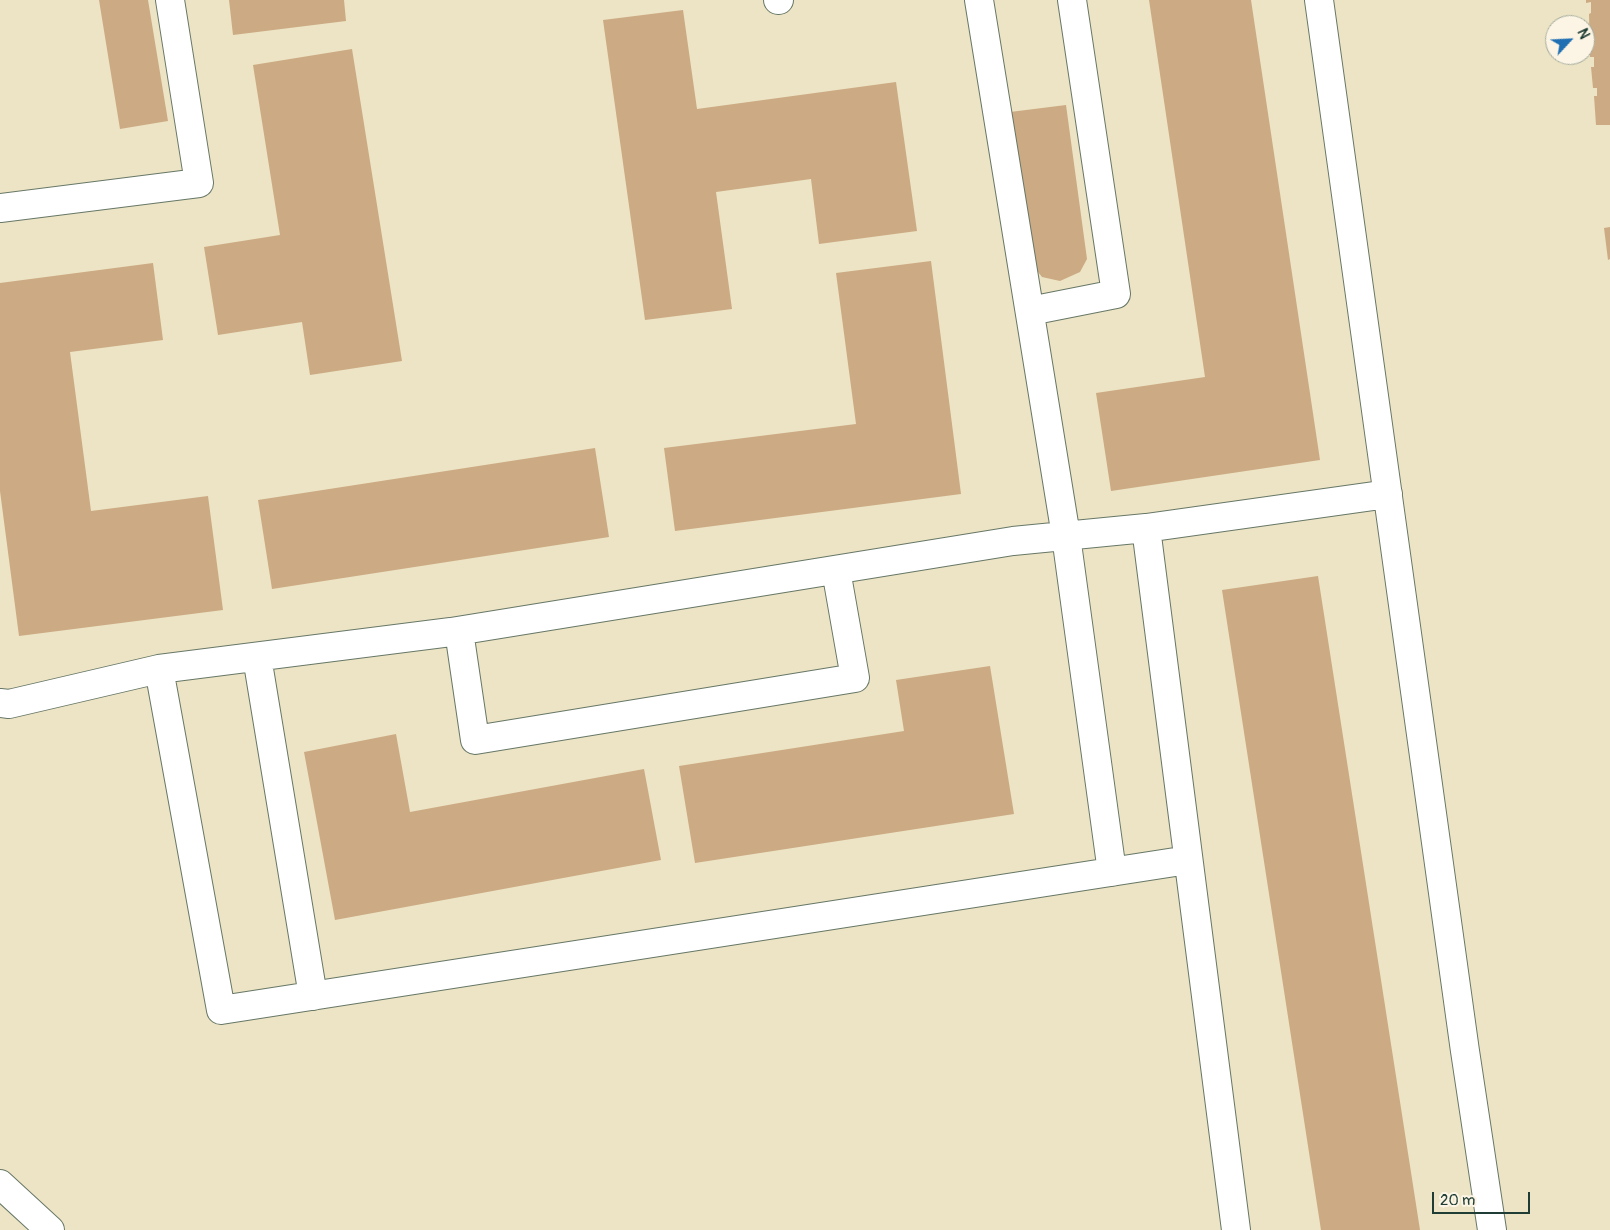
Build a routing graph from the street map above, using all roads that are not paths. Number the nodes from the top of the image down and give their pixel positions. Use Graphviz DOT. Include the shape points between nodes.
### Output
graph roads {
  1 [pos="170,0"];
  2 [pos="980,0"];
  3 [pos="1072,0"];
  4 [pos="1319,0"];
  5 [pos="0,208"];
  6 [pos="1030,311"];
  7 [pos="1388,494"];
  8 [pos="1146,528"];
  9 [pos="1066,536"];
  10 [pos="836,570"];
  11 [pos="459,631"];
  12 [pos="257,657"];
  13 [pos="159,669"];
  14 [pos="0,703"];
  15 [pos="1188,860"];
  16 [pos="1112,872"];
  17 [pos="313,996"];
  18 [pos="0,1184"];
  19 [pos="50,1230"];
  20 [pos="1236,1230"];
  21 [pos="1492,1230"];
  1 -- 5 [label="lane" via="199,183"];
  2 -- 6 [label="lane"];
  3 -- 6 [label="lane" via="1116,294"];
  4 -- 7 [label="lane"];
  6 -- 9 [label="lane"];
  7 -- 8 [label="lane"];
  7 -- 21 [label="lane"];
  8 -- 9 [label="lane"];
  8 -- 15 [label="lane"];
  9 -- 10 [label="lane"];
  9 -- 16 [label="lane"];
  10 -- 11 [label="lane"];
  10 -- 11 [label="lane" via="855,678 476,740"];
  11 -- 12 [label="lane"];
  12 -- 13 [label="lane"];
  12 -- 17 [label="lane"];
  13 -- 14 [label="lane" via="9,704"];
  13 -- 17 [label="lane" via="221,1010"];
  15 -- 16 [label="lane"];
  15 -- 20 [label="lane"];
  16 -- 17 [label="lane"];
  18 -- 19 [label="lane"];
}
